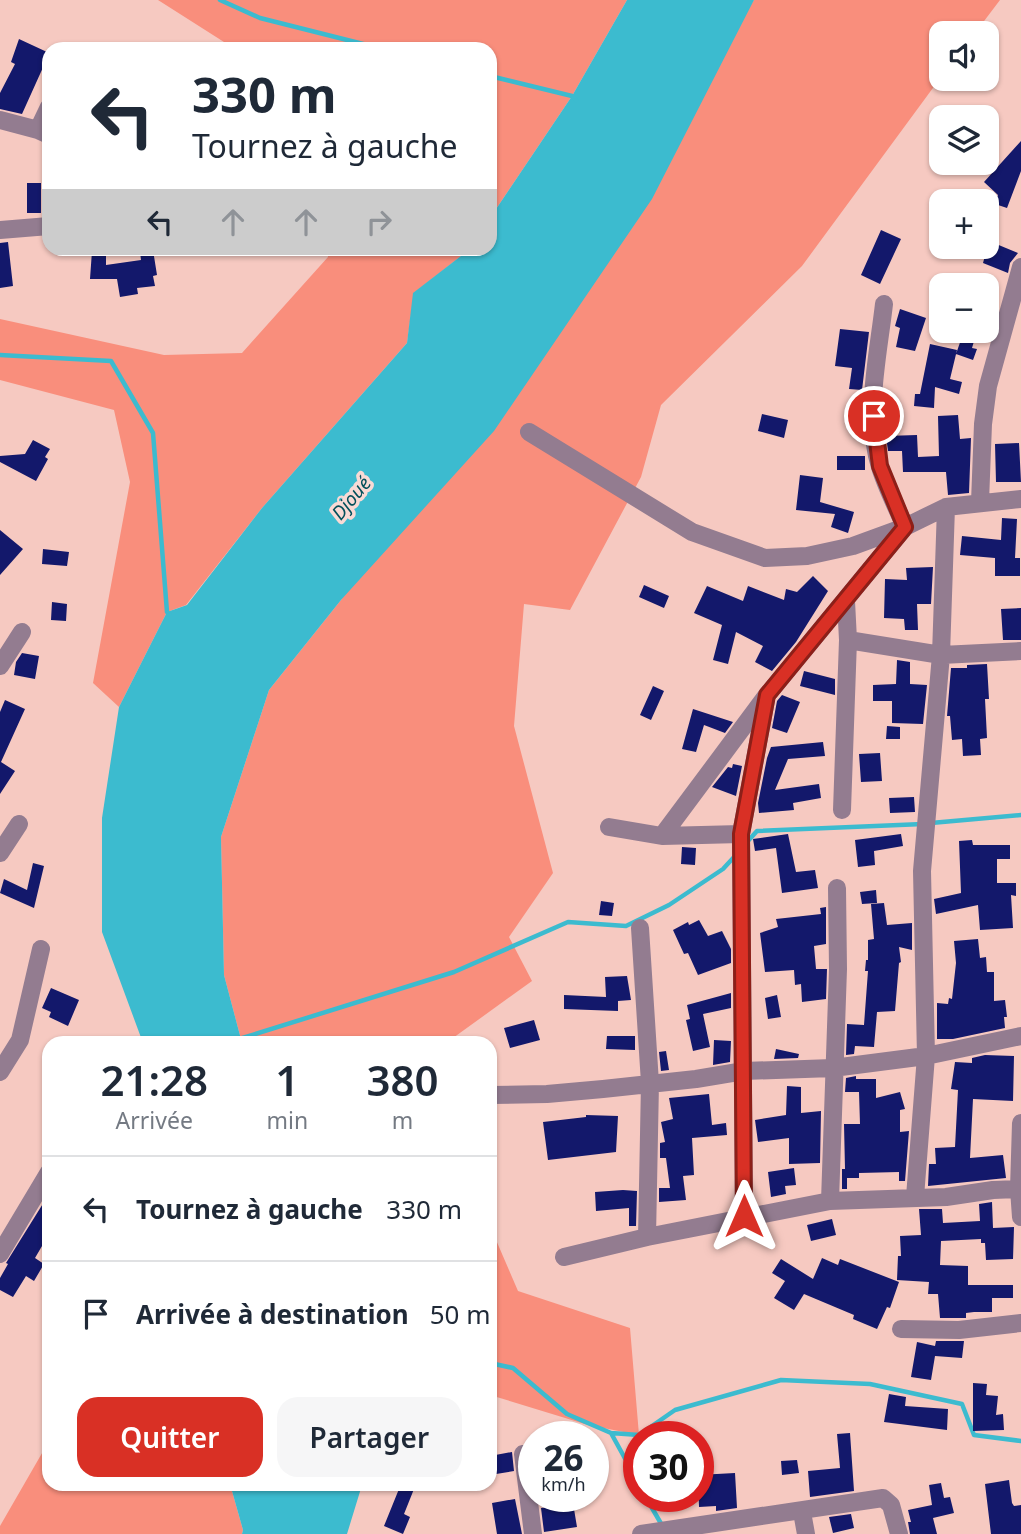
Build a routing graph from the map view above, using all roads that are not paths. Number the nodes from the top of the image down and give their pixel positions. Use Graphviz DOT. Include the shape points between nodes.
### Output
graph roads {
  1 [pos="0,120"];
  2 [pos="42,131"];
  3 [pos="42,227"];
  4 [pos="0,230"];
  5 [pos="1021,267"];
  6 [pos="884,304"];
  7 [pos="529,432"];
  8 [pos="1021,499"];
  9 [pos="980,502"];
  10 [pos="946,507"];
  11 [pos="905,527"];
  12 [pos="846,601"];
  13 [pos="22,632"];
  14 [pos="848,640"];
  15 [pos="1021,650"];
  16 [pos="941,655"];
  17 [pos="0,666"];
  18 [pos="767,695"];
  19 [pos="842,810"];
  20 [pos="19,824"];
  21 [pos="609,827"];
  22 [pos="741,834"];
  23 [pos="662,836"];
  24 [pos="0,853"];
  25 [pos="837,888"];
  26 [pos="640,928"];
  27 [pos="41,948"];
  28 [pos="1021,1036"];
  29 [pos="926,1056"];
  30 [pos="833,1068"];
  31 [pos="744,1071"];
  32 [pos="0,1072"];
  33 [pos="650,1083"];
  34 [pos="497,1095"];
  35 [pos="1021,1123"];
  36 [pos="42,1184"];
  37 [pos="1020,1189"];
  38 [pos="915,1197"];
  39 [pos="830,1200"];
  40 [pos="744,1216"];
  41 [pos="1021,1217"];
  42 [pos="647,1237"];
  43 [pos="0,1254"];
  44 [pos="564,1257"];
  45 [pos="1021,1323"];
  46 [pos="901,1329"];
  47 [pos="530,1512"];
  48 [pos="802,1512"];
  49 [pos="533,1534"];
  50 [pos="641,1534"];
  51 [pos="806,1534"];
  52 [pos="899,1534"];
  1 -- 2 [label="street"];
  3 -- 4 [label="street"];
  5 -- 9 [label="street" via="988,386"];
  6 -- 11 [label="street" via="873,399 875,433 880,466"];
  7 -- 11 [label="street" via="692,532 765,558 807,556 853,546"];
  8 -- 9 [label="street"];
  9 -- 10 [label="street"];
  10 -- 11 [label="street"];
  10 -- 16 [label="street"];
  11 -- 12 [label="street"];
  12 -- 14 [label="street"];
  12 -- 18 [label="street"];
  13 -- 17 [label="street"];
  14 -- 16 [label="street"];
  14 -- 19 [label="street"];
  15 -- 16 [label="street"];
  16 -- 29 [label="street" via="922,871"];
  18 -- 22 [label="street"];
  18 -- 23 [label="street"];
  20 -- 24 [label="street"];
  21 -- 23 [label="street"];
  22 -- 23 [label="street"];
  22 -- 31 [label="street"];
  25 -- 30 [label="street"];
  26 -- 33 [label="street"];
  27 -- 32 [label="street" via="20,1040"];
  28 -- 29 [label="street"];
  29 -- 30 [label="street"];
  29 -- 38 [label="street"];
  30 -- 31 [label="street"];
  30 -- 39 [label="street"];
  31 -- 33 [label="street"];
  31 -- 40 [label="street"];
  33 -- 34 [label="street"];
  33 -- 42 [label="street"];
  35 -- 37 [label="street"];
  36 -- 43 [label="street"];
  37 -- 38 [label="street"];
  37 -- 41 [label="street"];
  38 -- 39 [label="street"];
  39 -- 40 [label="street"];
  40 -- 42 [label="street"];
  42 -- 44 [label="street"];
  45 -- 46 [label="street" via="959,1330"];
  47 -- 49 [label="street"];
  48 -- 50 [label="street"];
  48 -- 51 [label="street"];
  48 -- 52 [label="street" via="883,1498 891,1505"];
}
